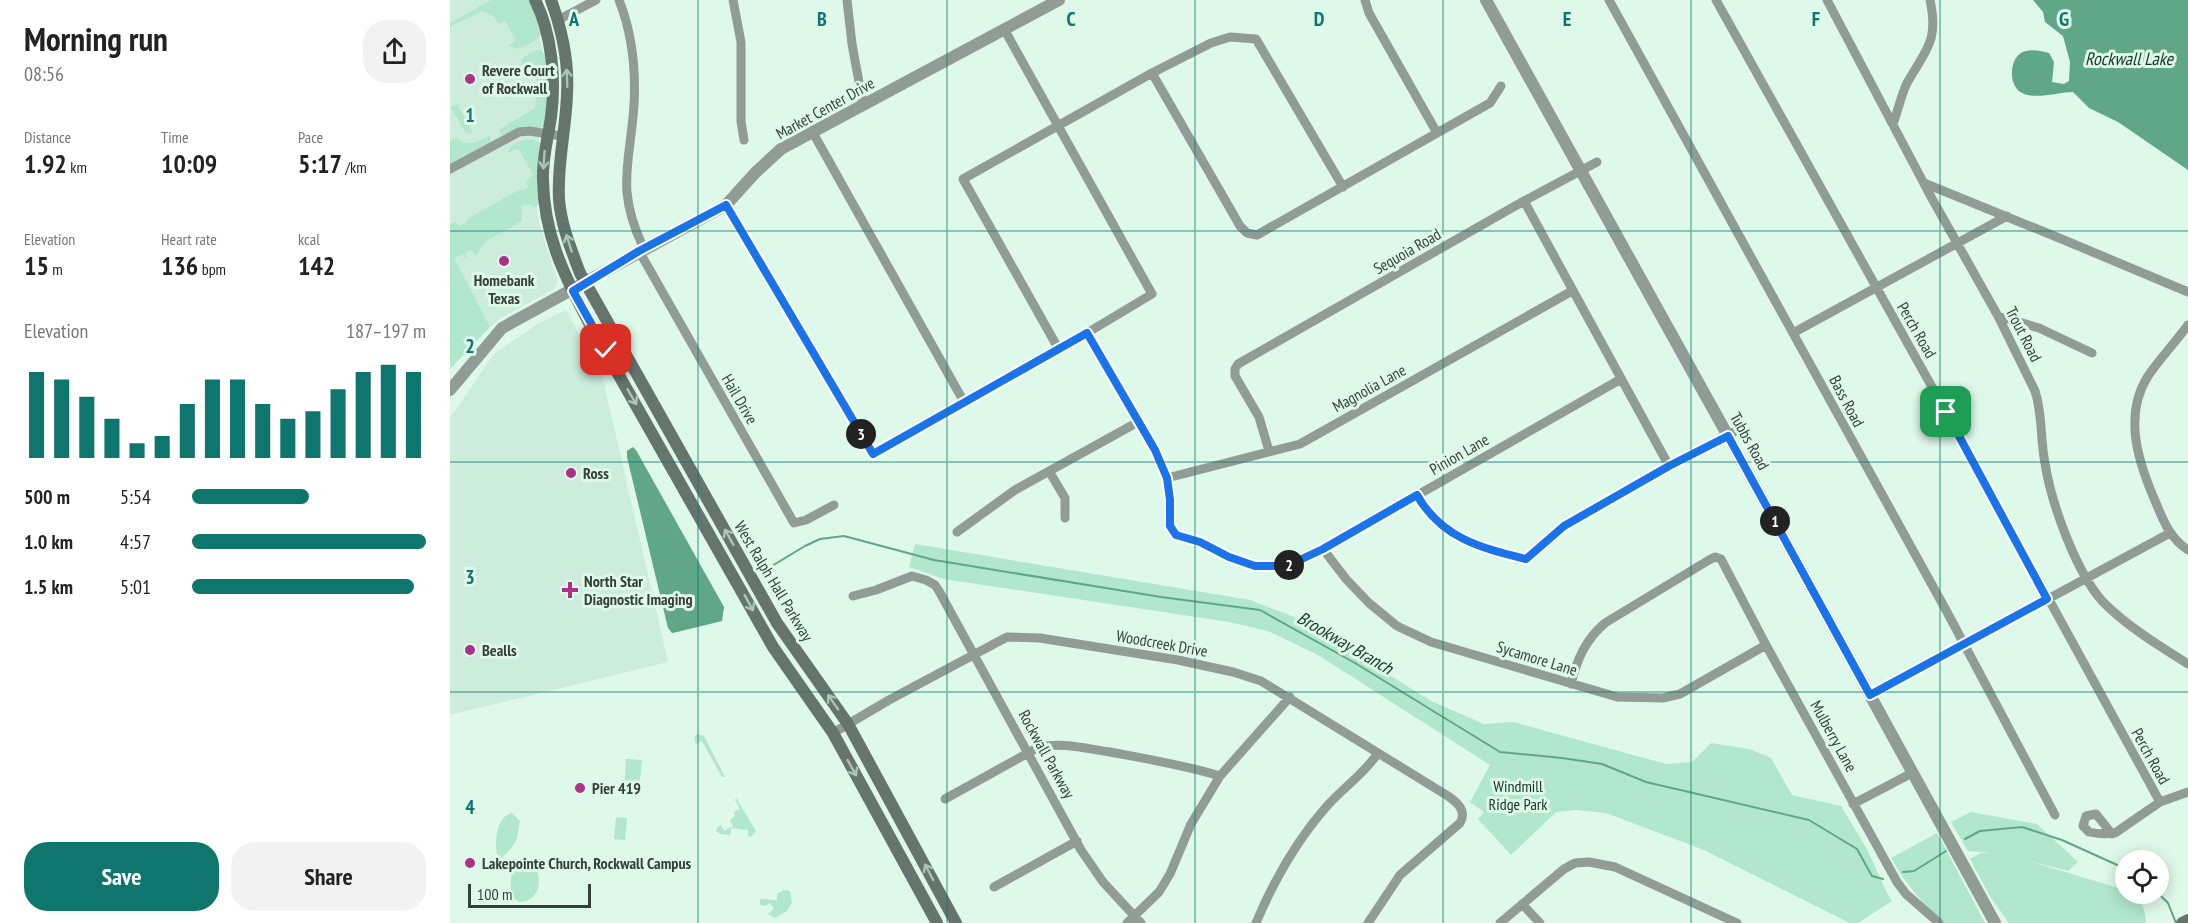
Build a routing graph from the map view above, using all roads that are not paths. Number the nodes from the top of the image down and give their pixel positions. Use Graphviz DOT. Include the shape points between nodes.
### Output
graph roads {
  1 [pos="535,0"];
  2 [pos="550,0"];
  3 [pos="596,0"];
  4 [pos="619,0"];
  5 [pos="733,0"];
  6 [pos="847,0"];
  7 [pos="1059,0"];
  8 [pos="1365,0"];
  9 [pos="1486,0"];
  10 [pos="1716,0"];
  11 [pos="1827,0"];
  12 [pos="1930,0"];
  13 [pos="1610,1"];
  14 [pos="558,20"];
  15 [pos="1004,29"];
  16 [pos="1152,73"];
  17 [pos="1501,86"];
  18 [pos="863,104"];
  19 [pos="1893,124"];
  20 [pos="1058,125"];
  21 [pos="812,131"];
  22 [pos="1437,133"];
  23 [pos="547,134"];
  24 [pos="562,136"];
  25 [pos="744,140"];
  26 [pos="1597,162"];
  27 [pos="450,169"];
  28 [pos="1582,170"];
  29 [pos="1924,183"];
  30 [pos="1343,187"];
  31 [pos="1524,201"];
  32 [pos="726,205"];
  33 [pos="2007,216"];
  34 [pos="1958,243"];
  35 [pos="642,250"];
  36 [pos="586,283"];
  37 [pos="1875,287"];
  38 [pos="573,291"];
  39 [pos="1572,291"];
  40 [pos="2188,292"];
  41 [pos="1998,316"];
  42 [pos="2188,325"];
  43 [pos="1087,333"];
  44 [pos="1793,333"];
  45 [pos="1058,348"];
  46 [pos="2092,353"];
  47 [pos="1621,379"];
  48 [pos="450,390"];
  49 [pos="964,402"];
  50 [pos="1138,422"];
  51 [pos="1741,428"];
  52 [pos="1728,436"];
  53 [pos="1269,451"];
  54 [pos="1669,466"];
  55 [pos="1049,471"];
  56 [pos="1167,478"];
  57 [pos="1417,495"];
  58 [pos="834,505"];
  59 [pos="1065,518"];
  60 [pos="957,532"];
  61 [pos="2170,533"];
  62 [pos="1323,549"];
  63 [pos="2188,550"];
  64 [pos="2087,577"];
  65 [pos="853,596"];
  66 [pos="2047,599"];
  67 [pos="1766,645"];
  68 [pos="1964,645"];
  69 [pos="975,654"];
  70 [pos="2188,664"];
  71 [pos="1571,684"];
  72 [pos="1870,695"];
  73 [pos="1290,697"];
  74 [pos="848,724"];
  75 [pos="833,733"];
  76 [pos="1029,753"];
  77 [pos="1378,753"];
  78 [pos="1912,773"];
  79 [pos="1220,776"];
  80 [pos="2188,792"];
  81 [pos="945,799"];
  82 [pos="2160,802"];
  83 [pos="1853,804"];
  84 [pos="2055,814"];
  85 [pos="2112,834"];
  86 [pos="1077,841"];
  87 [pos="994,886"];
  88 [pos="1982,900"];
  89 [pos="1522,904"];
  90 [pos="2188,920"];
  91 [pos="1134,921"];
  92 [pos="937,923"];
  93 [pos="956,923"];
  94 [pos="1256,923"];
  95 [pos="1368,923"];
  96 [pos="1500,923"];
  97 [pos="1540,923"];
  98 [pos="1737,923"];
  99 [pos="1939,923"];
  100 [pos="1995,923"];
  101 [pos="2001,923"];
  102 [pos="2182,923"];
  1 -- 23 [label="main road, West Ralph Hall Parkway" via="552,64 553,94"];
  2 -- 14 [label="main road, West Ralph Hall Parkway"];
  3 -- 14 [label="street"];
  4 -- 35 [label="street" via="632,44 634,77 626,197"];
  5 -- 25 [label="street" via="741,42"];
  6 -- 18 [label="street"];
  7 -- 15 [label="street, Market Center Drive"];
  8 -- 22 [label="street"];
  9 -- 28 [label="street, Tubbs Road"];
  10 -- 37 [label="street, Perch Road"];
  11 -- 19 [label="street, Trout Road"];
  12 -- 19 [label="street" via="1933,35 1906,85"];
  13 -- 44 [label="street, Bass Road"];
  24 -- 14 [label="main road, West Ralph Hall Parkway, one-way" via="568,92"];
  15 -- 18 [label="street, Market Center Drive"];
  15 -- 20 [label="street"];
  16 -- 20 [label="street"];
  16 -- 30 [label="street" via="1211,43 1230,37 1256,39"];
  16 -- 30 [label="street" via="1247,233 1257,235"];
  17 -- 22 [label="street" via="1490,103"];
  18 -- 21 [label="street, Market Center Drive"];
  19 -- 29 [label="street, Trout Road"];
  20 -- 43 [label="street" via="1152,294"];
  20 -- 45 [label="street" via="963,179"];
  21 -- 32 [label="street, Market Center Drive" via="781,149"];
  21 -- 49 [label="street"];
  22 -- 30 [label="street"];
  23 -- 24 [label="street"];
  23 -- 27 [label="street" via="519,132"];
  23 -- 38 [label="main road, West Ralph Hall Parkway, one-way" via="543,178 547,217 561,268"];
  36 -- 24 [label="main road, West Ralph Hall Parkway, one-way" via="569,245 559,201"];
  26 -- 28 [label="street, Sequoia Road"];
  28 -- 31 [label="street, Sequoia Road"];
  28 -- 52 [label="street, Tubbs Road"];
  29 -- 33 [label="street"];
  29 -- 34 [label="street, Trout Road"];
  31 -- 39 [label="street"];
  31 -- 53 [label="street, Sequoia Road" via="1238,364 1235,376 1259,417"];
  32 -- 35 [label="street, Market Center Drive"];
  32 -- 49 [label="street" via="873,454"];
  33 -- 34 [label="street"];
  33 -- 40 [label="street"];
  34 -- 37 [label="street"];
  34 -- 41 [label="street, Trout Road"];
  35 -- 36 [label="street, Market Center Drive"];
  35 -- 58 [label="street, Hail Drive" via="794,523"];
  36 -- 38 [label="street, Market Center Drive"];
  74 -- 36 [label="main road, West Ralph Hall Parkway, one-way" via="777,623"];
  37 -- 44 [label="street"];
  37 -- 66 [label="street, Perch Road"];
  38 -- 48 [label="street, Market Center Drive" via="502,328"];
  38 -- 75 [label="main road, West Ralph Hall Parkway, one-way" via="773,647"];
  39 -- 47 [label="street"];
  39 -- 53 [label="street, Magnolia Lane" via="1300,444"];
  41 -- 46 [label="street" via="2039,328"];
  41 -- 64 [label="street, Trout Road" via="2040,404 2050,489"];
  42 -- 61 [label="street" via="2147,378 2135,410 2135,440 2147,482"];
  43 -- 45 [label="street"];
  43 -- 50 [label="street"];
  44 -- 68 [label="street, Bass Road"];
  45 -- 49 [label="street"];
  47 -- 54 [label="street"];
  47 -- 57 [label="street, Pinion Lane"];
  50 -- 55 [label="street"];
  50 -- 56 [label="street"];
  51 -- 52 [label="street"];
  52 -- 54 [label="street"];
  52 -- 72 [label="street, Tubbs Road"];
  53 -- 56 [label="street, Magnolia Lane"];
  54 -- 57 [label="street" via="1564,526 1526,559 1486,549 1450,533 1426,510"];
  55 -- 59 [label="street" via="1065,498"];
  55 -- 60 [label="street"];
  56 -- 62 [label="street, Pinion Lane" via="1170,526 1176,535 1255,566 1287,566"];
  57 -- 62 [label="street, Pinion Lane"];
  61 -- 63 [label="street"];
  61 -- 64 [label="street"];
  62 -- 71 [label="street, Sycamore Lane" via="1346,579 1396,626 1431,642"];
  64 -- 66 [label="street"];
  64 -- 70 [label="street, Trout Road" via="2102,600 2122,619"];
  65 -- 69 [label="street, Rockwall Parkway" via="912,576 926,580 939,591"];
  66 -- 68 [label="street"];
  66 -- 82 [label="street, Perch Road"];
  67 -- 71 [label="street, Sycamore Lane" via="1670,697 1617,697"];
  67 -- 71 [label="street, Mulberry Lane" via="1726,565 1715,557 1599,628 1585,645"];
  67 -- 83 [label="street, Mulberry Lane"];
  68 -- 72 [label="street"];
  68 -- 84 [label="street, Bass Road"];
  69 -- 73 [label="street, Woodcreek Drive" via="1007,637 1040,638 1233,672 1261,681"];
  69 -- 74 [label="street, Woodcreek Drive"];
  69 -- 76 [label="street, Rockwall Parkway"];
  72 -- 78 [label="street, Tubbs Road"];
  73 -- 77 [label="street, Woodcreek Drive"];
  73 -- 79 [label="street"];
  74 -- 75 [label="street, Woodcreek Drive"];
  93 -- 74 [label="main road, West Ralph Hall Parkway, one-way"];
  75 -- 92 [label="main road, West Ralph Hall Parkway, one-way"];
  76 -- 79 [label="street" via="1046,746 1086,748 1184,765"];
  76 -- 81 [label="street"];
  76 -- 86 [label="street, Rockwall Parkway"];
  77 -- 94 [label="street" via="1368,768 1309,826 1282,868"];
  77 -- 95 [label="street, Woodcreek Drive" via="1449,796 1459,804 1463,818 1400,875"];
  78 -- 83 [label="street"];
  78 -- 88 [label="street, Tubbs Road"];
  79 -- 91 [label="street" via="1191,824 1170,874"];
  80 -- 82 [label="street"];
  82 -- 85 [label="street"];
  83 -- 99 [label="street, Mulberry Lane" via="1901,888"];
  86 -- 87 [label="street"];
  86 -- 91 [label="street, Rockwall Parkway"];
  88 -- 100 [label="street, Tubbs Road"];
  88 -- 101 [label="street, Tubbs Road"];
  89 -- 96 [label="street"];
  89 -- 97 [label="street"];
  89 -- 98 [label="street" via="1564,869 1589,862 1629,872"];
  90 -- 102 [label="main road"];
}
